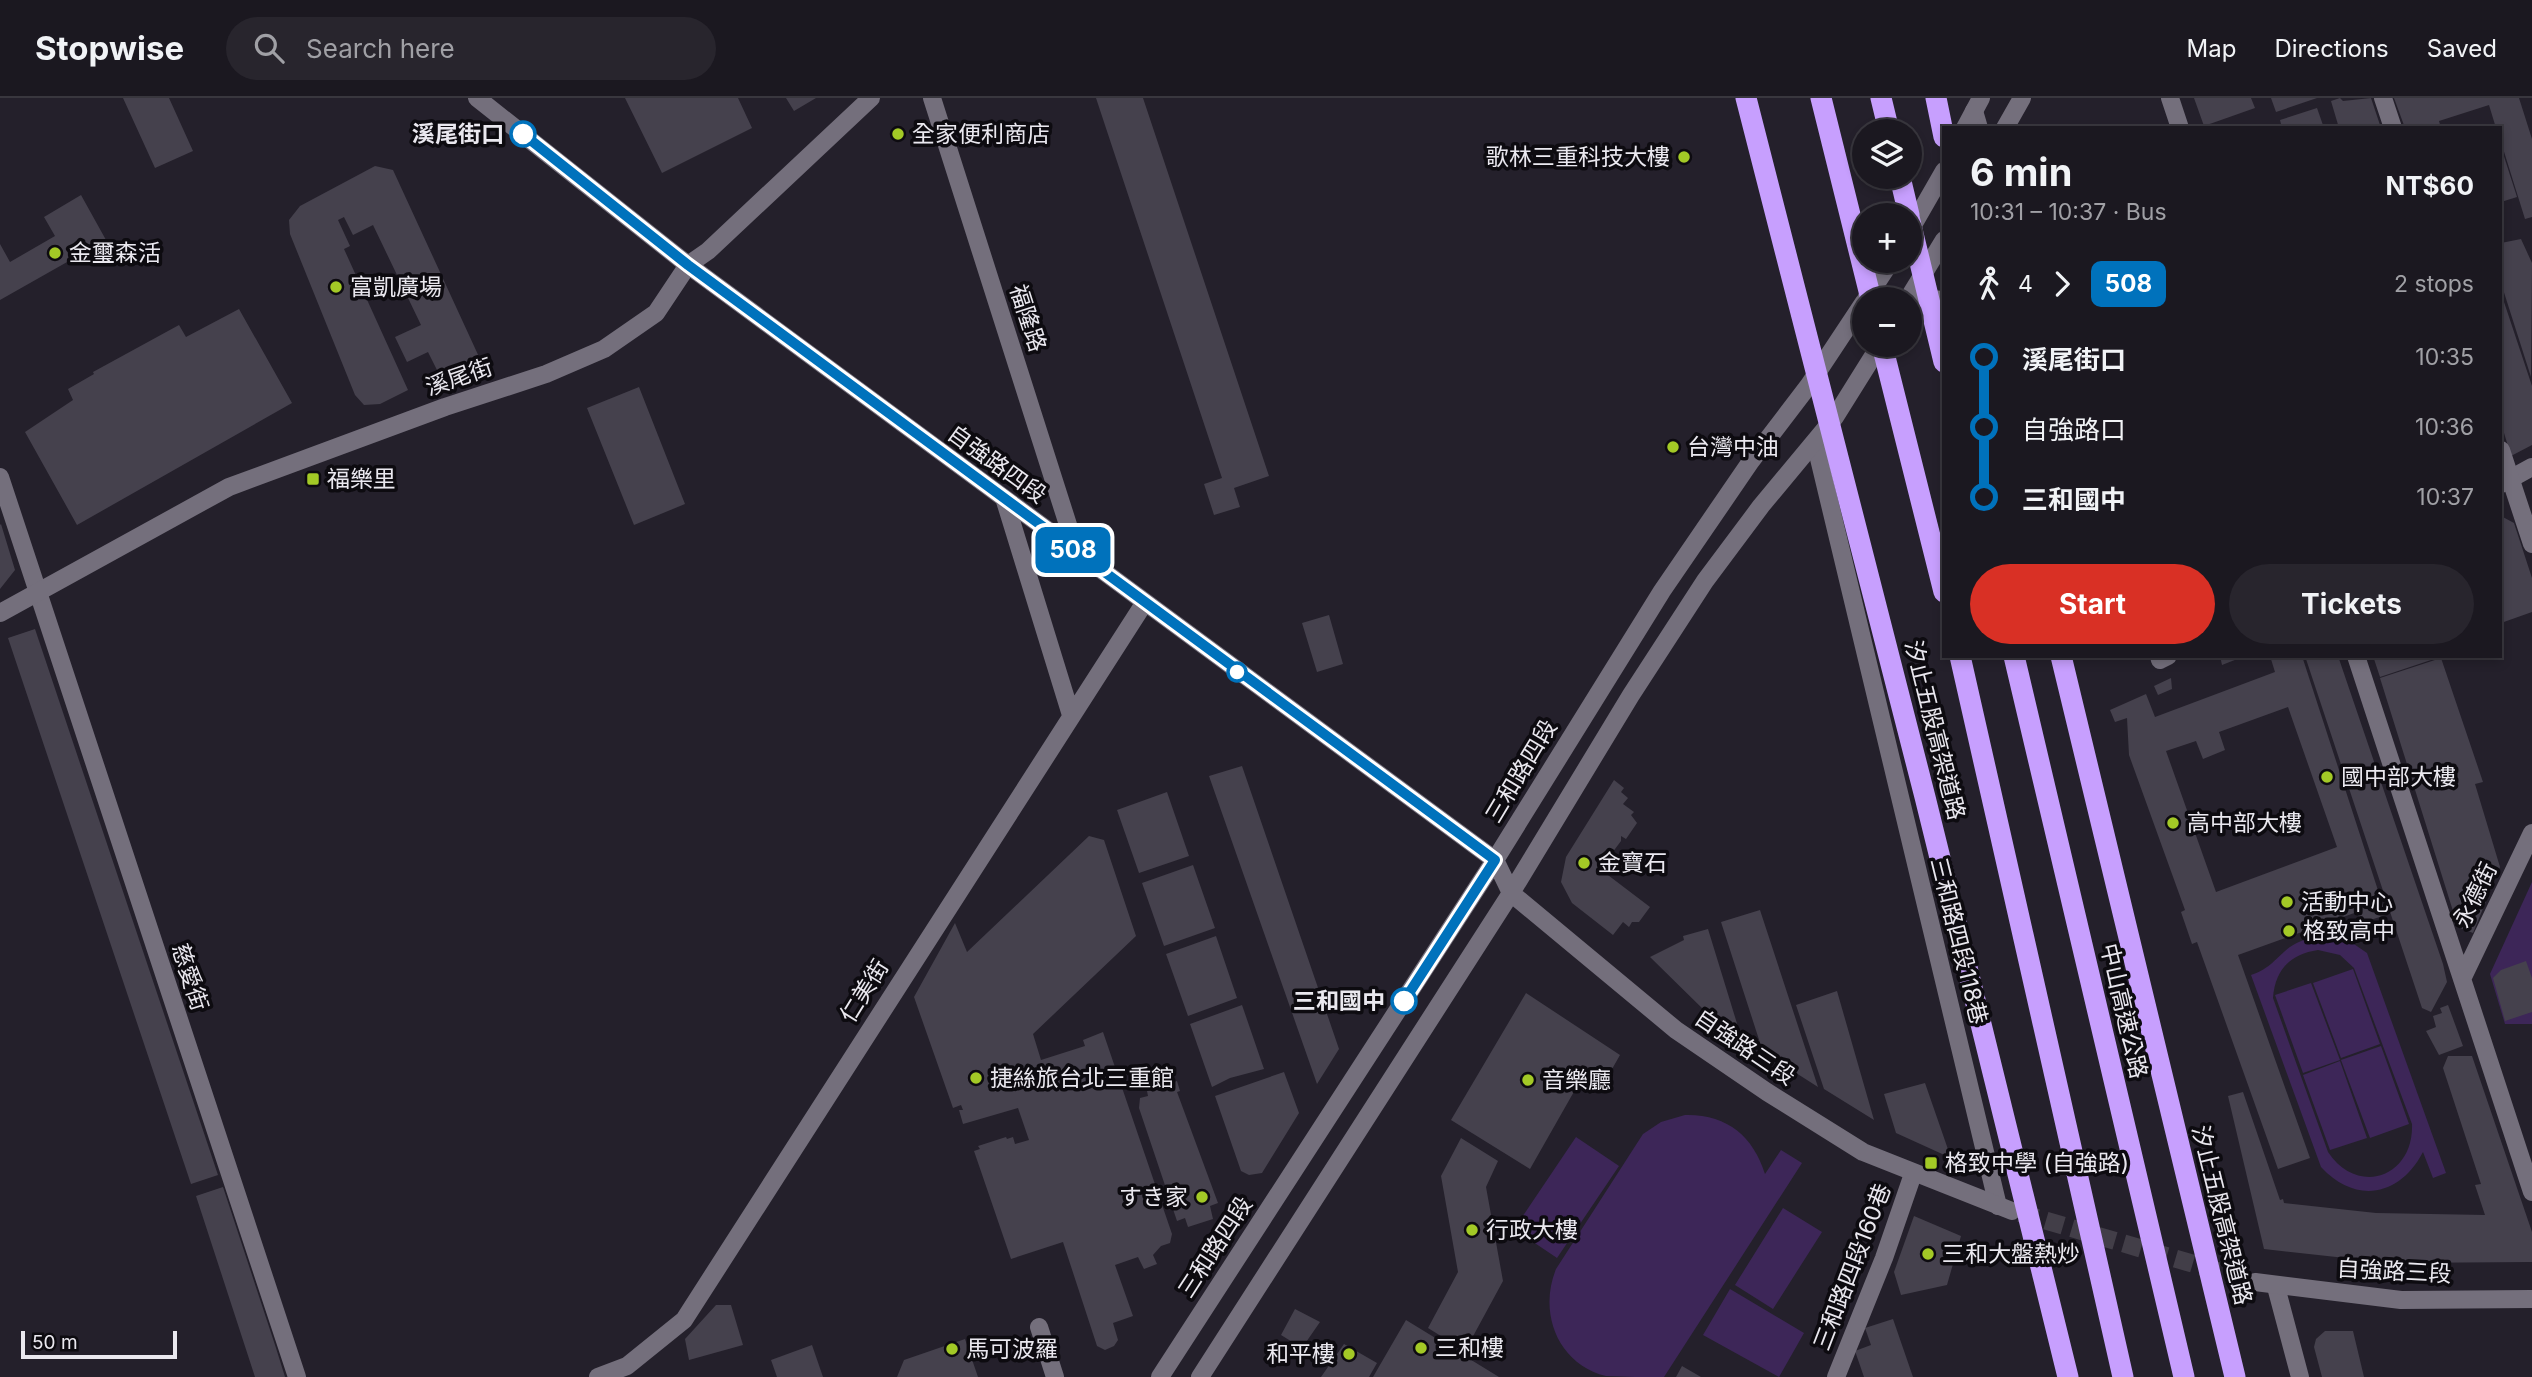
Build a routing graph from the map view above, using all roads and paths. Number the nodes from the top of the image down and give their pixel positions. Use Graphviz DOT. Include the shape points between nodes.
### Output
graph roads {
  1 [pos="871,98"];
  2 [pos="932,98"];
  3 [pos="1746,98"];
  4 [pos="1821,98"];
  5 [pos="1881,98"];
  6 [pos="1936,98"];
  7 [pos="2022,98"];
  8 [pos="2170,98"];
  9 [pos="2383,98"];
  10 [pos="482,99"];
  11 [pos="1978,112"];
  12 [pos="1886,119"];
  13 [pos="1967,126"];
  14 [pos="2006,126"];
  15 [pos="2179,126"];
  16 [pos="2392,126"];
  17 [pos="1942,128"];
  18 [pos="1942,174"];
  19 [pos="1922,209"];
  20 [pos="1942,243"];
  21 [pos="688,265"];
  22 [pos="1922,270"];
  23 [pos="1868,287"];
  24 [pos="1915,287"];
  25 [pos="1922,299"];
  26 [pos="1942,300"];
  27 [pos="1852,320"];
  28 [pos="1942,354"];
  29 [pos="1873,357"];
  30 [pos="1884,357"];
  31 [pos="1815,442"];
  32 [pos="2502,456"];
  33 [pos="2532,467"];
  34 [pos="0,477"];
  35 [pos="2506,481"];
  36 [pos="1005,501"];
  37 [pos="2532,544"];
  38 [pos="1077,553"];
  39 [pos="1942,584"];
  40 [pos="37,593"];
  41 [pos="1145,602"];
  42 [pos="0,613"];
  43 [pos="1960,658"];
  44 [pos="2014,658"];
  45 [pos="2061,658"];
  46 [pos="2357,658"];
  47 [pos="1071,715"];
  48 [pos="2532,833"];
  49 [pos="1495,860"];
  50 [pos="1511,893"];
  51 [pos="2462,979"];
  52 [pos="1913,1174"];
  53 [pos="2532,1192"];
  54 [pos="2005,1209"];
  55 [pos="2255,1282"];
  56 [pos="2276,1287"];
  57 [pos="2532,1299"];
  58 [pos="1039,1327"];
  59 [pos="297,1377"];
  60 [pos="598,1377"];
  61 [pos="1055,1377"];
  62 [pos="1160,1377"];
  63 [pos="1200,1377"];
  64 [pos="1836,1377"];
  65 [pos="2068,1377"];
  66 [pos="2123,1377"];
  67 [pos="2184,1377"];
  68 [pos="2235,1377"];
  69 [pos="2300,1377"];
  1 -- 21 [label="street, 溪尾街"];
  2 -- 38 [label="street, 福隆路"];
  3 -- 65 [label="highway, 汐止五股高架道路"];
  4 -- 23 [label="highway"];
  5 -- 12 [label="highway"];
  6 -- 17 [label="highway"];
  7 -- 14 [label="street"];
  8 -- 15 [label="street"];
  9 -- 16 [label="street"];
  10 -- 21 [label="street, 自強路四段"];
  11 -- 13 [label="street"];
  18 -- 19 [label="street"];
  20 -- 24 [label="street"];
  21 -- 36 [label="street, 自強路四段"];
  21 -- 40 [label="street, 溪尾街" via="656,313 604,349 229,487"];
  22 -- 28 [label="highway"];
  25 -- 26 [label="street"];
  27 -- 49 [label="street, 三和路四段" via="1662,591"];
  29 -- 31 [label="street"];
  30 -- 39 [label="highway"];
  31 -- 50 [label="street" via="1705,580"];
  31 -- 54 [label="street, 三和路四段118巷"];
  32 -- 35 [label="street"];
  33 -- 35 [label="street"];
  34 -- 40 [label="street, 慈愛街"];
  35 -- 37 [label="street"];
  36 -- 38 [label="street, 自強路四段"];
  36 -- 47 [label="street"];
  38 -- 41 [label="street, 自強路四段"];
  40 -- 42 [label="street, 溪尾街"];
  40 -- 59 [label="street, 慈愛街"];
  41 -- 47 [label="street, 仁美街"];
  41 -- 49 [label="street, 自強路四段"];
  43 -- 66 [label="highway"];
  44 -- 67 [label="highway, 中山高速公路"];
  45 -- 68 [label="highway, 汐止五股高架道路"];
  46 -- 51 [label="street"];
  47 -- 60 [label="street, 仁美街" via="684,1320 627,1366"];
  48 -- 51 [label="street, 永德街"];
  49 -- 50 [label="street, 自強路三段"];
  49 -- 62 [label="street, 三和路四段"];
  50 -- 52 [label="street, 自強路三段" via="1676,1030 1863,1152"];
  50 -- 63 [label="street"];
  51 -- 53 [label="street"];
  52 -- 54 [label="street, 自強路三段"];
  52 -- 64 [label="street, 三和路四段160巷"];
  55 -- 56 [label="street, 自強路三段"];
  56 -- 57 [label="street, 自強路三段" via="2401,1300"];
  56 -- 69 [label="street"];
  58 -- 61 [label="street"];
}
